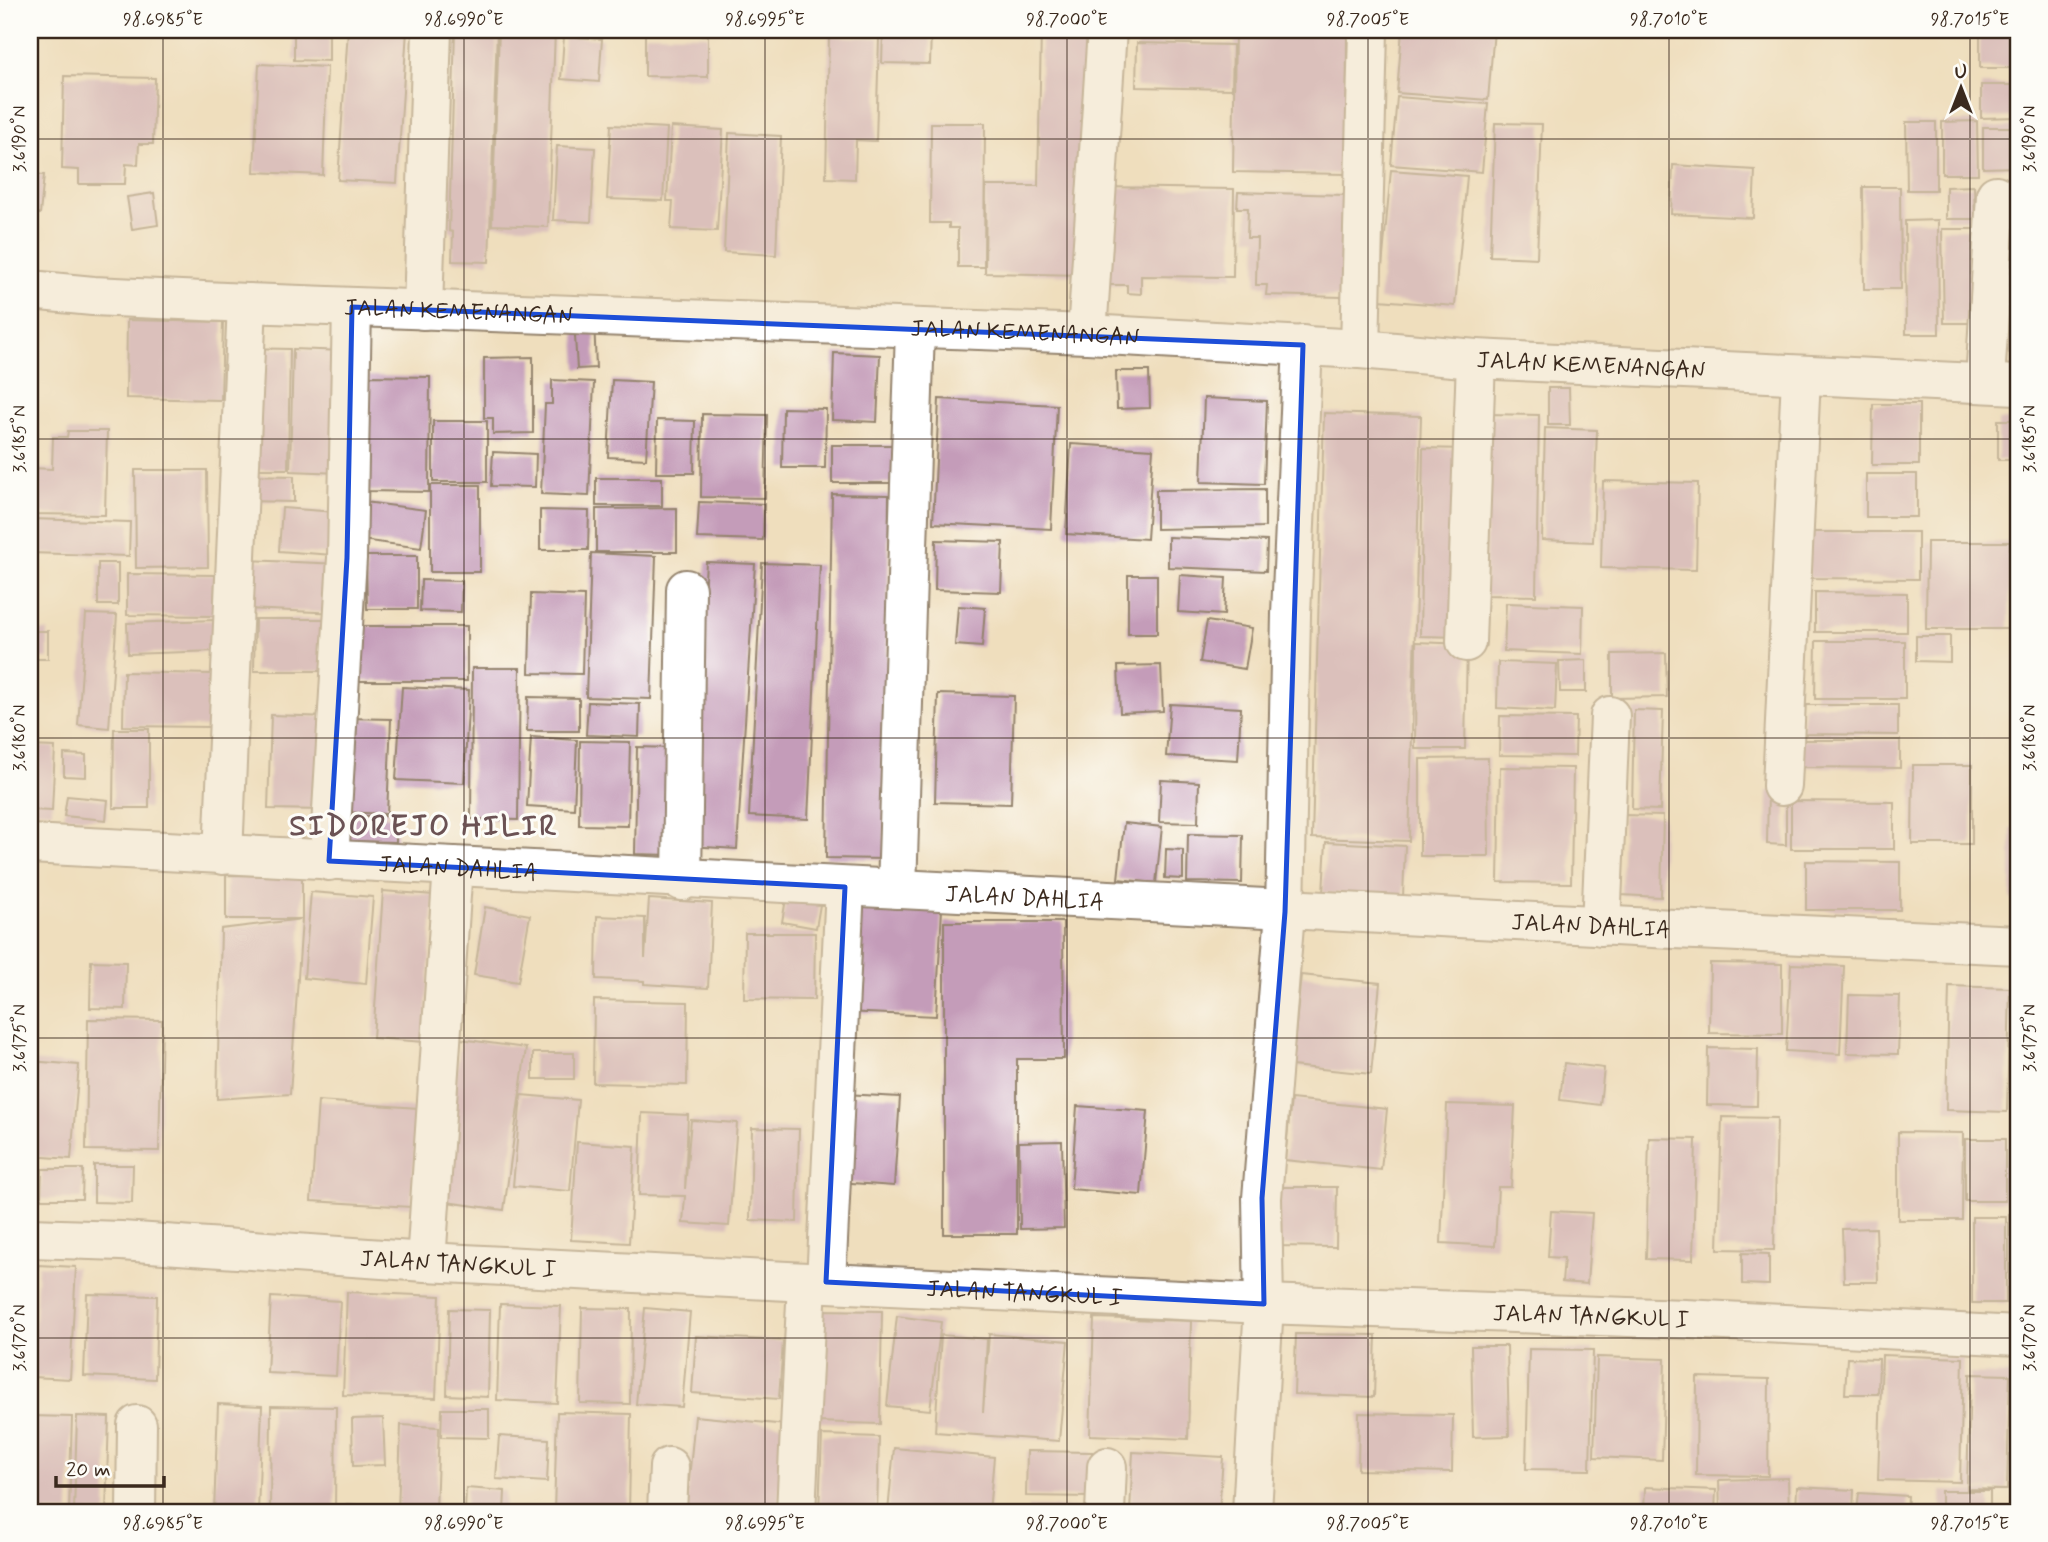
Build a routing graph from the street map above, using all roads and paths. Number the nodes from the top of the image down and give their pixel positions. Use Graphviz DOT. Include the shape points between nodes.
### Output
graph roads {
  1 [pos="432,30"];
  2 [pos="1107,30"];
  3 [pos="1368,30"];
  4 [pos="1996,195"];
  5 [pos="30,290"];
  6 [pos="247,303"];
  7 [pos="352,307"];
  8 [pos="423,310"];
  9 [pos="915,329"];
  10 [pos="1087,334"];
  11 [pos="1303,345"];
  12 [pos="1360,349"];
  13 [pos="1476,359"];
  14 [pos="1801,376"];
  15 [pos="2002,384"];
  16 [pos="686,589"];
  17 [pos="1466,642"];
  18 [pos="1610,716"];
  19 [pos="1782,786"];
  20 [pos="30,844"];
  21 [pos="223,855"];
  22 [pos="329,861"];
  23 [pos="453,866"];
  24 [pos="682,881"];
  25 [pos="845,887"];
  26 [pos="897,889"];
  27 [pos="1284,912"];
  28 [pos="1601,926"];
  29 [pos="2018,945"];
  30 [pos="30,1238"];
  31 [pos="426,1262"];
  32 [pos="816,1282"];
  33 [pos="1264,1304"];
  34 [pos="2018,1336"];
  35 [pos="136,1425"];
  36 [pos="669,1467"];
  37 [pos="1107,1467"];
  38 [pos="136,1512"];
  39 [pos="667,1512"];
  40 [pos="796,1512"];
  41 [pos="1105,1512"];
  42 [pos="1252,1512"];
  1 -- 8 [label="street"];
  2 -- 10 [label="street"];
  3 -- 12 [label="street"];
  4 -- 15 [label="street"];
  5 -- 6 [label="street, JALAN KEMENANGAN"];
  6 -- 7 [label="street, JALAN KEMENANGAN"];
  6 -- 21 [label="street"];
  7 -- 8 [label="street, JALAN KEMENANGAN"];
  7 -- 22 [label="street" via="347,558"];
  8 -- 9 [label="street, JALAN KEMENANGAN"];
  9 -- 10 [label="street, JALAN KEMENANGAN"];
  9 -- 26 [label="street"];
  10 -- 11 [label="street, JALAN KEMENANGAN"];
  11 -- 12 [label="street, JALAN KEMENANGAN"];
  11 -- 27 [label="street"];
  12 -- 13 [label="street, JALAN KEMENANGAN"];
  13 -- 14 [label="street, JALAN KEMENANGAN"];
  13 -- 17 [label="street"];
  14 -- 15 [label="street, JALAN KEMENANGAN"];
  14 -- 19 [label="street"];
  16 -- 24 [label="street"];
  18 -- 28 [label="street"];
  20 -- 21 [label="street, JALAN DAHLIA"];
  21 -- 22 [label="street, JALAN DAHLIA"];
  22 -- 23 [label="street, JALAN DAHLIA"];
  23 -- 24 [label="street, JALAN DAHLIA"];
  23 -- 31 [label="street"];
  24 -- 25 [label="street, JALAN DAHLIA"];
  25 -- 26 [label="street, JALAN DAHLIA"];
  25 -- 32 [label="street"];
  26 -- 27 [label="street, JALAN DAHLIA"];
  27 -- 28 [label="street, JALAN DAHLIA"];
  27 -- 33 [label="street" via="1262,1198"];
  28 -- 29 [label="street, JALAN DAHLIA"];
  30 -- 31 [label="street, JALAN TANGKUL I"];
  31 -- 32 [label="street, JALAN TANGKUL I"];
  32 -- 33 [label="street, JALAN TANGKUL I"];
  32 -- 40 [label="street"];
  33 -- 34 [label="street, JALAN TANGKUL I"];
  33 -- 42 [label="street"];
  35 -- 38 [label="street"];
  36 -- 39 [label="street"];
  37 -- 41 [label="street"];
}
